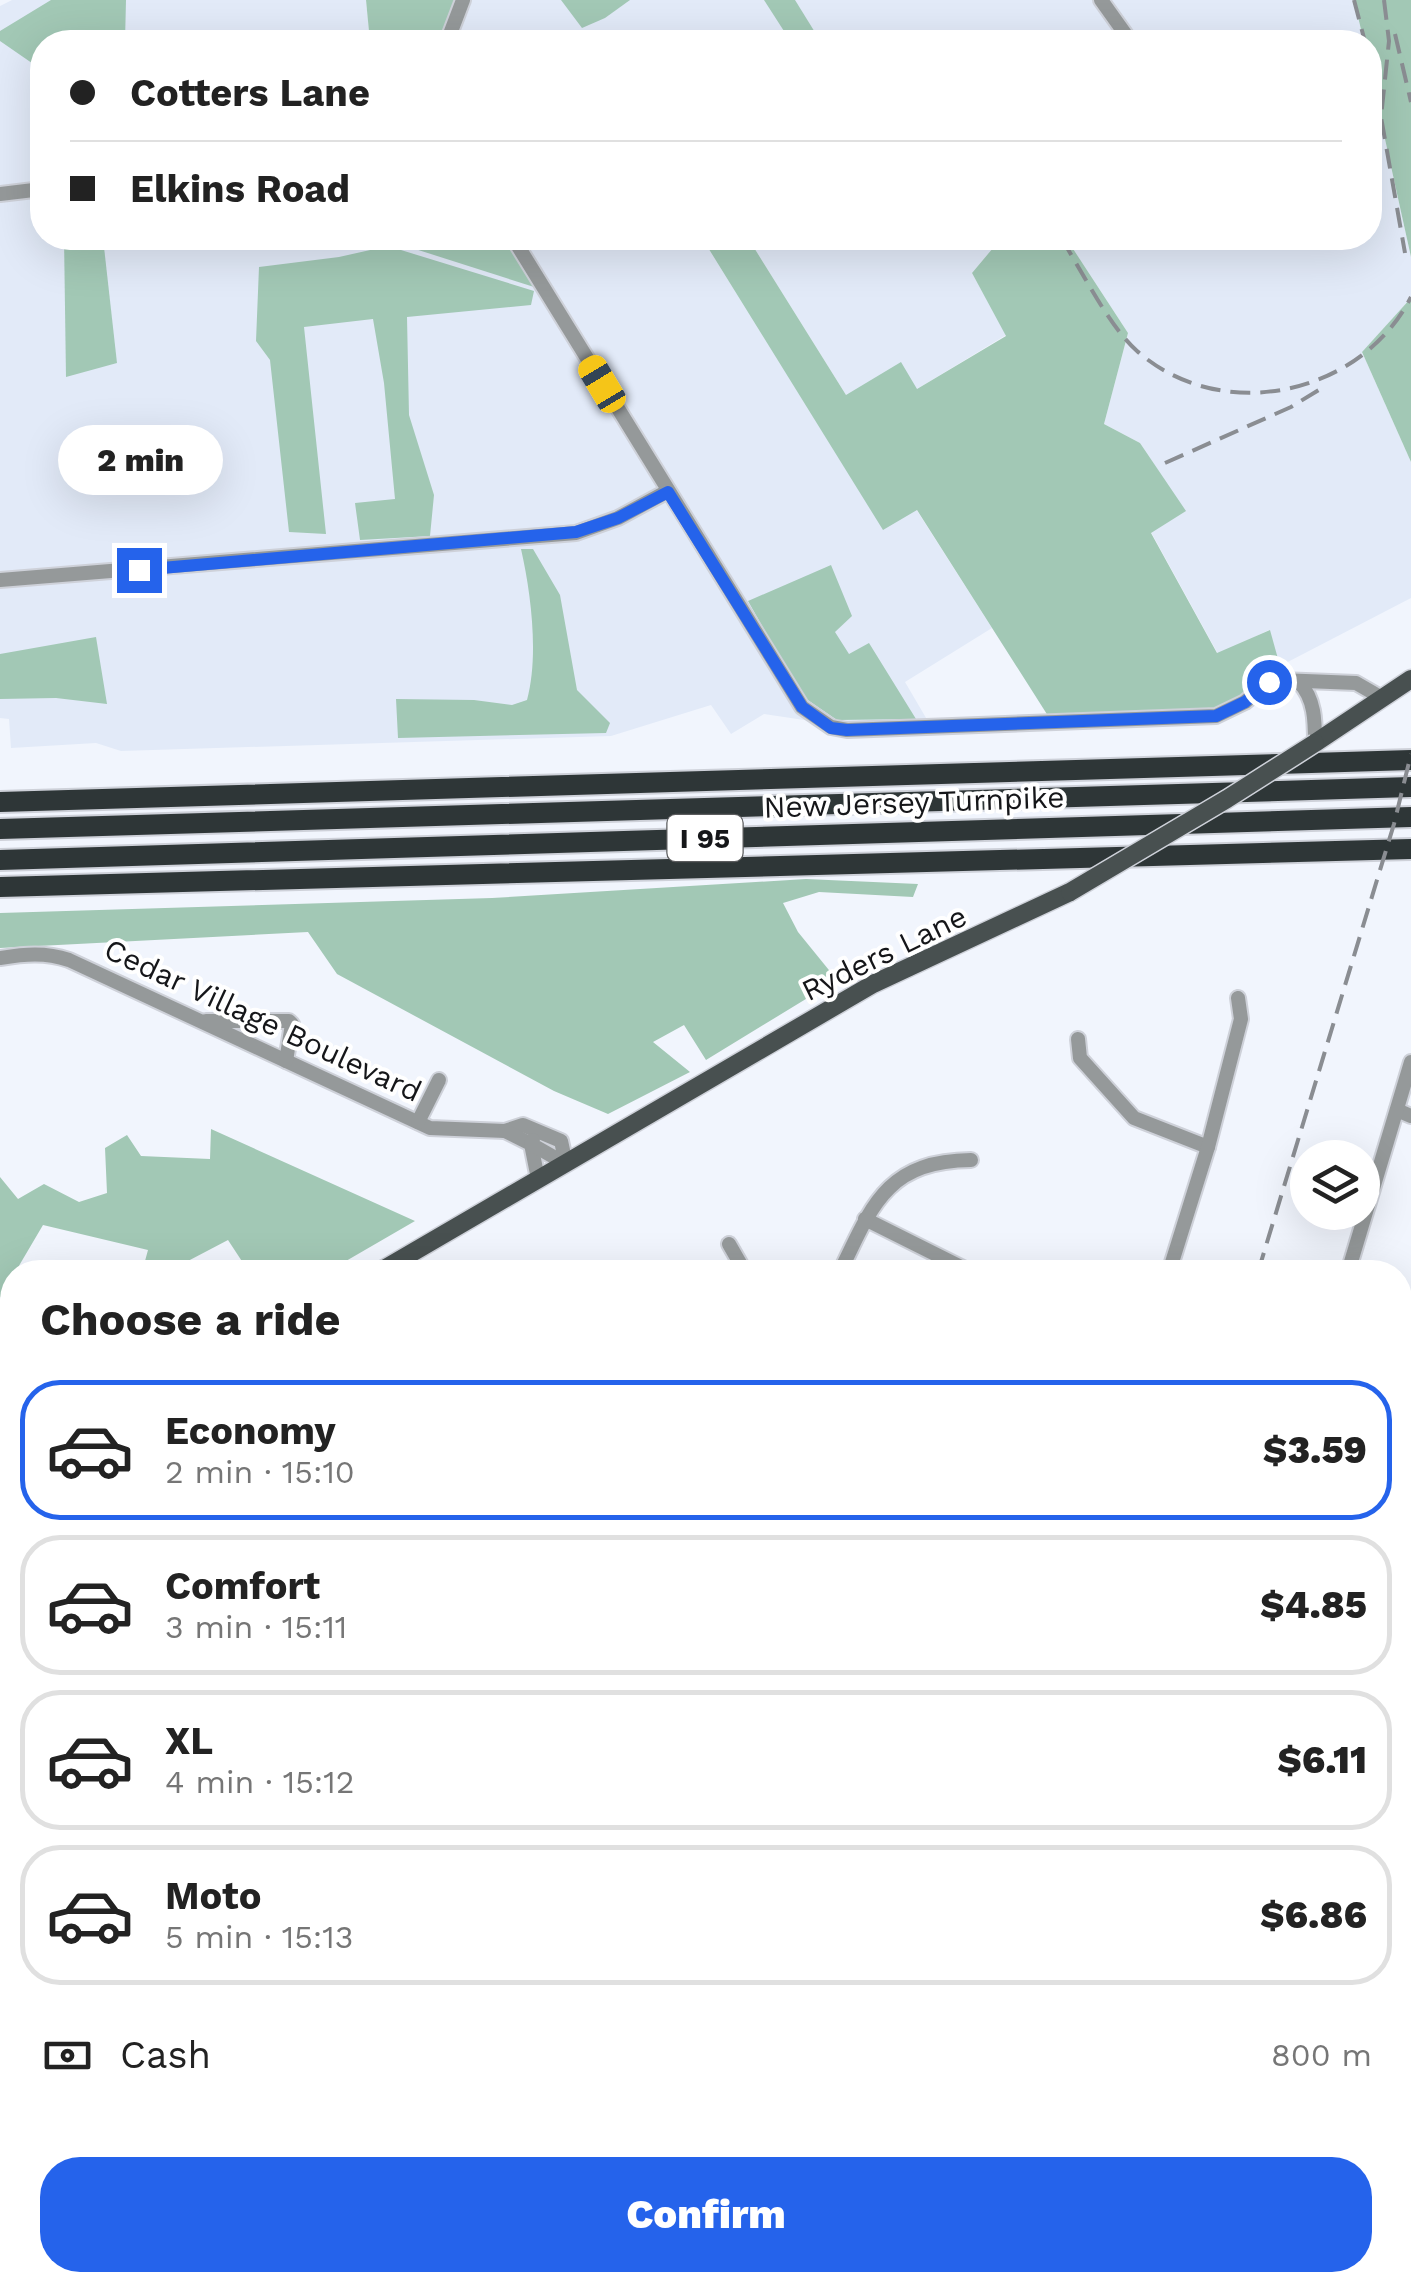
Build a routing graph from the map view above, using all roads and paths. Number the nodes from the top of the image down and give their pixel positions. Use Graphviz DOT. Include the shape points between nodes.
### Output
graph roads {
  1 [pos="463,0"];
  2 [pos="1101,0"];
  3 [pos="452,30"];
  4 [pos="1122,30"];
  5 [pos="30,190"];
  6 [pos="0,194"];
  7 [pos="520,250"];
  8 [pos="668,492"];
  9 [pos="0,580"];
  10 [pos="1411,679"];
  11 [pos="1298,682"];
  12 [pos="1382,698"];
  13 [pos="1315,743"];
  14 [pos="1411,760"];
  15 [pos="1411,787"];
  16 [pos="0,802"];
  17 [pos="1411,817"];
  18 [pos="0,829"];
  19 [pos="1411,849"];
  20 [pos="0,860"];
  21 [pos="0,887"];
  22 [pos="0,958"];
  23 [pos="1238,998"];
  24 [pos="202,1022"];
  25 [pos="1078,1038"];
  26 [pos="286,1061"];
  27 [pos="1411,1062"];
  28 [pos="439,1080"];
  29 [pos="1404,1113"];
  30 [pos="418,1122"];
  31 [pos="540,1129"];
  32 [pos="505,1131"];
  33 [pos="531,1144"];
  34 [pos="1208,1147"];
  35 [pos="971,1160"];
  36 [pos="566,1164"];
  37 [pos="538,1179"];
  38 [pos="865,1219"];
  39 [pos="729,1244"];
  40 [pos="399,1260"];
  41 [pos="738,1260"];
  42 [pos="846,1260"];
  43 [pos="947,1260"];
  44 [pos="1173,1260"];
  45 [pos="1352,1260"];
  1 -- 3 [label="street"];
  2 -- 4 [label="street"];
  5 -- 6 [label="street"];
  7 -- 8 [label="street"];
  8 -- 9 [label="street" via="576,532"];
  8 -- 11 [label="street" via="802,707 831,728 1216,716 1269,682"];
  10 -- 12 [label="main road, Ryders Lane"];
  11 -- 12 [label="street" via="1356,684"];
  11 -- 13 [label="street" via="1308,691"];
  12 -- 13 [label="main road, Ryders Lane"];
  13 -- 36 [label="main road, Ryders Lane, bridge" via="1070,892 873,984"];
  14 -- 16 [label="highway, New Jersey Turnpike / I 95"];
  15 -- 18 [label="highway, New Jersey Turnpike / I 95"];
  17 -- 20 [label="highway, New Jersey Turnpike / I 95"];
  19 -- 21 [label="highway, New Jersey Turnpike / I 95"];
  22 -- 24 [label="street, Cedar Village Boulevard" via="53,955"];
  23 -- 34 [label="street" via="1241,1019"];
  24 -- 26 [label="street, Cedar Village Boulevard"];
  24 -- 26 [label="street" via="289,1021"];
  25 -- 34 [label="street" via="1080,1058 1134,1118"];
  26 -- 30 [label="street, Cedar Village Boulevard"];
  27 -- 29 [label="street"];
  28 -- 30 [label="street"];
  29 -- 45 [label="street"];
  30 -- 32 [label="street, Cedar Village Boulevard" via="442,1130"];
  31 -- 32 [label="street, Cedar Village Boulevard"];
  31 -- 33 [label="street"];
  31 -- 36 [label="street" via="561,1141"];
  32 -- 33 [label="street, Cedar Village Boulevard"];
  33 -- 36 [label="street, Cedar Village Boulevard"];
  33 -- 37 [label="street"];
  34 -- 44 [label="street"];
  35 -- 38 [label="street" via="938,1160 894,1181"];
  36 -- 37 [label="main road, Ryders Lane"];
  37 -- 40 [label="main road, Ryders Lane"];
  38 -- 42 [label="street"];
  38 -- 43 [label="street"];
  39 -- 41 [label="street"];
}
